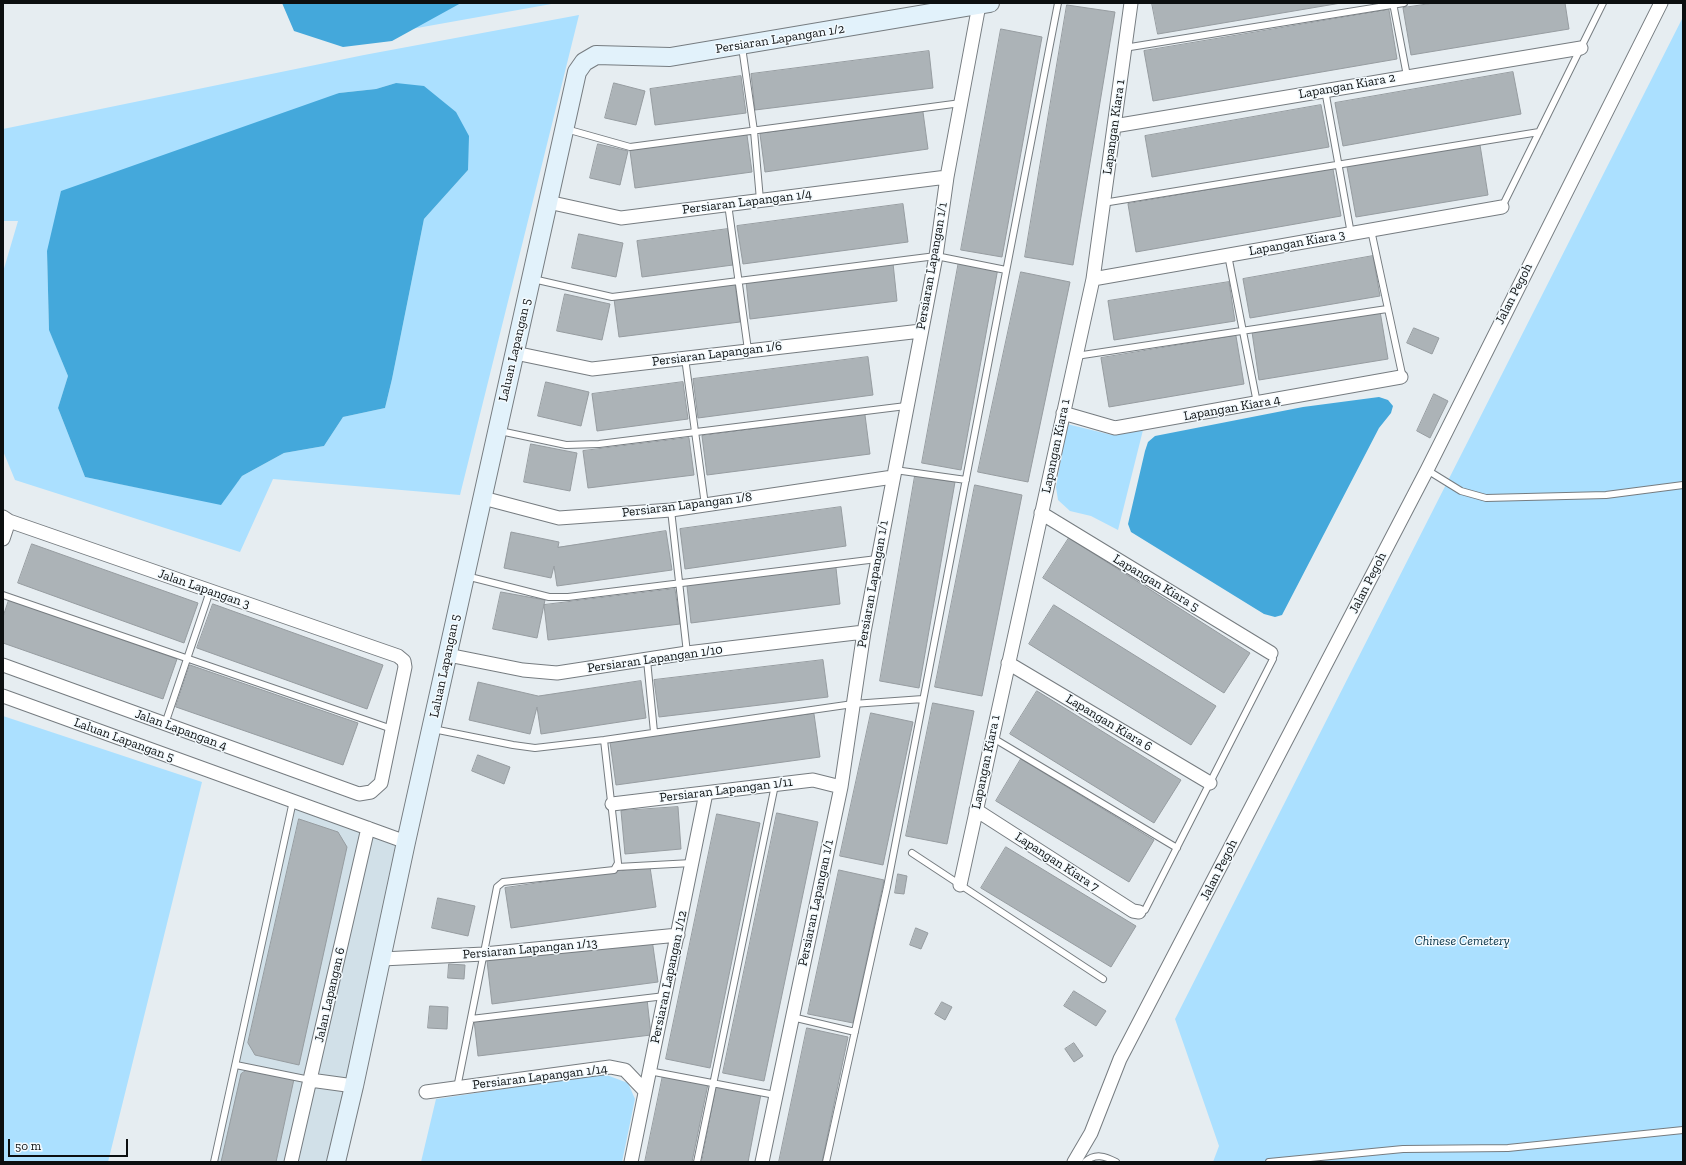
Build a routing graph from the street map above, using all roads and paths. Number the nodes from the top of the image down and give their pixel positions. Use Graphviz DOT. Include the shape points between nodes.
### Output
graph roads {
  1 [pos="1058,3"];
  2 [pos="1131,3"];
  3 [pos="1404,3"];
  4 [pos="1603,3"];
  5 [pos="1661,3"];
  6 [pos="984,4"];
  7 [pos="1394,4"];
  8 [pos="742,45"];
  9 [pos="1124,48"];
  10 [pos="1581,48"];
  11 [pos="577,72"];
  12 [pos="1407,76"];
  13 [pos="1325,90"];
  14 [pos="961,103"];
  15 [pos="1114,126"];
  16 [pos="565,129"];
  17 [pos="754,131"];
  18 [pos="1539,132"];
  19 [pos="1338,166"];
  20 [pos="947,177"];
  21 [pos="760,200"];
  22 [pos="548,202"];
  23 [pos="1103,203"];
  24 [pos="728,204"];
  25 [pos="1502,207"];
  26 [pos="1371,230"];
  27 [pos="1351,234"];
  28 [pos="1228,255"];
  29 [pos="936,256"];
  30 [pos="1006,270"];
  31 [pos="531,278"];
  32 [pos="1092,279"];
  33 [pos="739,280"];
  34 [pos="1387,309"];
  35 [pos="921,331"];
  36 [pos="1243,331"];
  37 [pos="748,350"];
  38 [pos="515,353"];
  39 [pos="1075,356"];
  40 [pos="684,358"];
  41 [pos="1401,377"];
  42 [pos="1257,403"];
  43 [pos="906,406"];
  44 [pos="1063,413"];
  45 [pos="498,430"];
  46 [pos="695,432"];
  47 [pos="1427,470"];
  48 [pos="893,473"];
  49 [pos="966,480"];
  50 [pos="1683,485"];
  51 [pos="482,498"];
  52 [pos="705,504"];
  53 [pos="672,510"];
  54 [pos="1041,513"];
  55 [pos="6,519"];
  56 [pos="3,539"];
  57 [pos="878,559"];
  58 [pos="465,576"];
  59 [pos="679,583"];
  60 [pos="210,591"];
  61 [pos="3,595"];
  62 [pos="864,632"];
  63 [pos="1271,653"];
  64 [pos="448,654"];
  65 [pos="687,654"];
  66 [pos="187,658"];
  67 [pos="647,660"];
  68 [pos="1008,662"];
  69 [pos="3,665"];
  70 [pos="3,696"];
  71 [pos="923,699"];
  72 [pos="853,704"];
  73 [pos="165,724"];
  74 [pos="392,729"];
  75 [pos="431,729"];
  76 [pos="654,732"];
  77 [pos="992,737"];
  78 [pos="604,740"];
  79 [pos="1210,783"];
  80 [pos="775,785"];
  81 [pos="841,787"];
  82 [pos="706,793"];
  83 [pos="293,801"];
  84 [pos="612,804"];
  85 [pos="976,810"];
  86 [pos="368,828"];
  87 [pos="406,842"];
  88 [pos="1177,848"];
  89 [pos="912,853"];
  90 [pos="692,863"];
  91 [pos="617,867"];
  92 [pos="960,885"];
  93 [pos="1139,912"];
  94 [pos="678,935"];
  95 [pos="484,954"];
  96 [pos="382,959"];
  97 [pos="1103,979"];
  98 [pos="665,996"];
  99 [pos="791,1017"];
  100 [pos="471,1019"];
  101 [pos="855,1032"];
  102 [pos="236,1064"];
  103 [pos="649,1071"];
  104 [pos="310,1080"];
  105 [pos="714,1083"];
  106 [pos="354,1086"];
  107 [pos="457,1088"];
  108 [pos="645,1091"];
  109 [pos="426,1092"];
  110 [pos="775,1095"];
  111 [pos="1683,1130"];
  112 [pos="214,1162"];
  113 [pos="291,1162"];
  114 [pos="336,1162"];
  115 [pos="631,1162"];
  116 [pos="697,1162"];
  117 [pos="762,1162"];
  118 [pos="826,1162"];
  119 [pos="1074,1162"];
  120 [pos="1085,1162"];
  121 [pos="1116,1162"];
  122 [pos="1269,1162"];
  1 -- 30 [label="lane"];
  2 -- 9 [label="street, Lapangan Kiara 1"];
  3 -- 7 [label="lane"];
  4 -- 10 [label="lane"];
  5 -- 47 [label="street, Jalan Pegoh"];
  6 -- 8 [label="street, Persiaran Lapangan 1/2"];
  6 -- 14 [label="street, Persiaran Lapangan 1/1"];
  7 -- 9 [label="lane"];
  7 -- 12 [label="lane"];
  8 -- 11 [label="street, Persiaran Lapangan 1/2" via="670,56 596,55 584,62"];
  8 -- 17 [label="lane"];
  9 -- 15 [label="street, Lapangan Kiara 1"];
  10 -- 12 [label="street, Lapangan Kiara 2"];
  10 -- 18 [label="lane"];
  11 -- 16 [label="street, Laluan Lapangan 5"];
  12 -- 13 [label="street, Lapangan Kiara 2"];
  13 -- 15 [label="street, Lapangan Kiara 2"];
  13 -- 19 [label="lane"];
  14 -- 17 [label="lane"];
  14 -- 20 [label="street, Persiaran Lapangan 1/1"];
  15 -- 23 [label="street, Lapangan Kiara 1"];
  16 -- 17 [label="lane" via="630,147"];
  16 -- 22 [label="street, Laluan Lapangan 5"];
  17 -- 21 [label="lane"];
  18 -- 19 [label="lane"];
  18 -- 25 [label="lane"];
  19 -- 23 [label="lane"];
  19 -- 27 [label="lane"];
  20 -- 21 [label="street, Persiaran Lapangan 1/4"];
  20 -- 29 [label="street, Persiaran Lapangan 1/1"];
  21 -- 24 [label="street, Persiaran Lapangan 1/4"];
  22 -- 24 [label="street, Persiaran Lapangan 1/4" via="621,218"];
  22 -- 31 [label="street, Laluan Lapangan 5"];
  23 -- 32 [label="street, Lapangan Kiara 1"];
  24 -- 33 [label="lane"];
  25 -- 26 [label="street, Lapangan Kiara 3"];
  26 -- 27 [label="street, Lapangan Kiara 3"];
  26 -- 34 [label="lane"];
  27 -- 28 [label="street, Lapangan Kiara 3"];
  28 -- 32 [label="street, Lapangan Kiara 3"];
  28 -- 36 [label="lane"];
  29 -- 30 [label="lane"];
  29 -- 33 [label="lane"];
  29 -- 35 [label="street, Persiaran Lapangan 1/1"];
  30 -- 49 [label="lane"];
  31 -- 33 [label="lane" via="612,297"];
  31 -- 38 [label="street, Laluan Lapangan 5"];
  32 -- 39 [label="street, Lapangan Kiara 1"];
  33 -- 37 [label="lane"];
  34 -- 36 [label="lane"];
  34 -- 41 [label="lane"];
  35 -- 37 [label="street, Persiaran Lapangan 1/6"];
  35 -- 43 [label="street, Persiaran Lapangan 1/1"];
  36 -- 39 [label="lane"];
  36 -- 42 [label="lane"];
  37 -- 40 [label="street, Persiaran Lapangan 1/6"];
  38 -- 40 [label="street, Persiaran Lapangan 1/6" via="592,368"];
  38 -- 45 [label="street, Laluan Lapangan 5"];
  39 -- 44 [label="street, Lapangan Kiara 1"];
  40 -- 46 [label="lane"];
  41 -- 42 [label="street, Lapangan Kiara 4"];
  42 -- 44 [label="street, Lapangan Kiara 4" via="1115,428"];
  43 -- 46 [label="lane"];
  43 -- 48 [label="street, Persiaran Lapangan 1/1"];
  44 -- 54 [label="street, Lapangan Kiara 1"];
  45 -- 46 [label="lane" via="566,445 599,444"];
  45 -- 51 [label="street, Laluan Lapangan 5"];
  46 -- 52 [label="lane"];
  47 -- 50 [label="lane" via="1460,491 1486,498 1606,495"];
  47 -- 119 [label="street, Jalan Pegoh" via="1120,1060 1091,1133"];
  48 -- 49 [label="lane"];
  48 -- 52 [label="street, Persiaran Lapangan 1/8"];
  48 -- 57 [label="street, Persiaran Lapangan 1/1"];
  49 -- 71 [label="lane"];
  51 -- 53 [label="street, Persiaran Lapangan 1/8" via="559,518"];
  51 -- 58 [label="street, Laluan Lapangan 5"];
  52 -- 53 [label="street, Persiaran Lapangan 1/8"];
  53 -- 59 [label="lane"];
  54 -- 63 [label="street, Lapangan Kiara 5"];
  54 -- 68 [label="street, Lapangan Kiara 1"];
  55 -- 56 [label="street"];
  55 -- 60 [label="street, Jalan Lapangan 3"];
  57 -- 59 [label="lane"];
  57 -- 62 [label="street, Persiaran Lapangan 1/1"];
  58 -- 59 [label="lane" via="549,597 568,597"];
  58 -- 64 [label="street, Laluan Lapangan 5"];
  59 -- 65 [label="lane"];
  60 -- 66 [label="lane"];
  60 -- 74 [label="street, Jalan Lapangan 3" via="398,656 404,661 405,667"];
  61 -- 66 [label="lane"];
  62 -- 65 [label="street, Persiaran Lapangan 1/10"];
  62 -- 72 [label="street, Persiaran Lapangan 1/1"];
  63 -- 79 [label="lane" via="1273,659"];
  64 -- 67 [label="street, Persiaran Lapangan 1/10" via="523,670 557,673"];
  64 -- 75 [label="street, Laluan Lapangan 5"];
  65 -- 67 [label="street, Persiaran Lapangan 1/10"];
  66 -- 73 [label="lane"];
  66 -- 74 [label="lane"];
  67 -- 76 [label="lane"];
  68 -- 77 [label="street, Lapangan Kiara 1"];
  68 -- 79 [label="street, Lapangan Kiara 6"];
  69 -- 73 [label="street, Jalan Lapangan 4"];
  70 -- 83 [label="street, Laluan Lapangan 5"];
  71 -- 72 [label="lane"];
  71 -- 101 [label="lane" via="887,887"];
  72 -- 76 [label="lane"];
  72 -- 81 [label="street, Persiaran Lapangan 1/1"];
  73 -- 74 [label="street, Jalan Lapangan 4" via="359,794 371,792 381,783"];
  75 -- 78 [label="lane" via="535,748"];
  75 -- 87 [label="street, Laluan Lapangan 5"];
  76 -- 78 [label="lane"];
  77 -- 85 [label="street, Lapangan Kiara 1"];
  77 -- 88 [label="lane"];
  78 -- 84 [label="lane"];
  79 -- 88 [label="lane"];
  80 -- 81 [label="street, Persiaran Lapangan 1/11" via="813,780"];
  80 -- 82 [label="street, Persiaran Lapangan 1/11"];
  80 -- 105 [label="lane"];
  81 -- 99 [label="street, Persiaran Lapangan 1/1"];
  82 -- 84 [label="street, Persiaran Lapangan 1/11"];
  82 -- 90 [label="street, Persiaran Lapangan 1/12"];
  83 -- 86 [label="street, Laluan Lapangan 5"];
  83 -- 102 [label="lane"];
  84 -- 91 [label="lane"];
  85 -- 92 [label="street, Lapangan Kiara 1"];
  85 -- 93 [label="street, Lapangan Kiara 7"];
  86 -- 87 [label="street, Laluan Lapangan 5"];
  86 -- 104 [label="street, Jalan Lapangan 6"];
  87 -- 96 [label="street"];
  88 -- 93 [label="lane" via="1145,910"];
  89 -- 92 [label="lane"];
  90 -- 91 [label="lane"];
  90 -- 94 [label="street, Persiaran Lapangan 1/12"];
  91 -- 95 [label="lane" via="614,870 502,882 497,887"];
  92 -- 97 [label="lane"];
  94 -- 95 [label="street, Persiaran Lapangan 1/13"];
  94 -- 98 [label="street, Persiaran Lapangan 1/12"];
  95 -- 96 [label="street, Persiaran Lapangan 1/13"];
  95 -- 100 [label="lane"];
  96 -- 106 [label="street"];
  98 -- 100 [label="lane"];
  98 -- 103 [label="street, Persiaran Lapangan 1/12"];
  99 -- 101 [label="lane"];
  99 -- 110 [label="street, Persiaran Lapangan 1/1"];
  100 -- 107 [label="lane"];
  101 -- 118 [label="lane"];
  102 -- 104 [label="lane"];
  102 -- 112 [label="lane"];
  103 -- 105 [label="lane"];
  103 -- 108 [label="street, Persiaran Lapangan 1/12"];
  104 -- 106 [label="street"];
  104 -- 113 [label="street, Jalan Lapangan 6"];
  105 -- 110 [label="lane"];
  105 -- 116 [label="lane"];
  106 -- 114 [label="street"];
  107 -- 108 [label="street, Persiaran Lapangan 1/14" via="610,1067 625,1070"];
  107 -- 109 [label="street, Persiaran Lapangan 1/14"];
  108 -- 115 [label="street, Persiaran Lapangan 1/12"];
  110 -- 117 [label="street, Persiaran Lapangan 1/1"];
  111 -- 122 [label="lane" via="1508,1148 1404,1149"];
  120 -- 121 [label="lane" via="1093,1156 1105,1156"];
}
